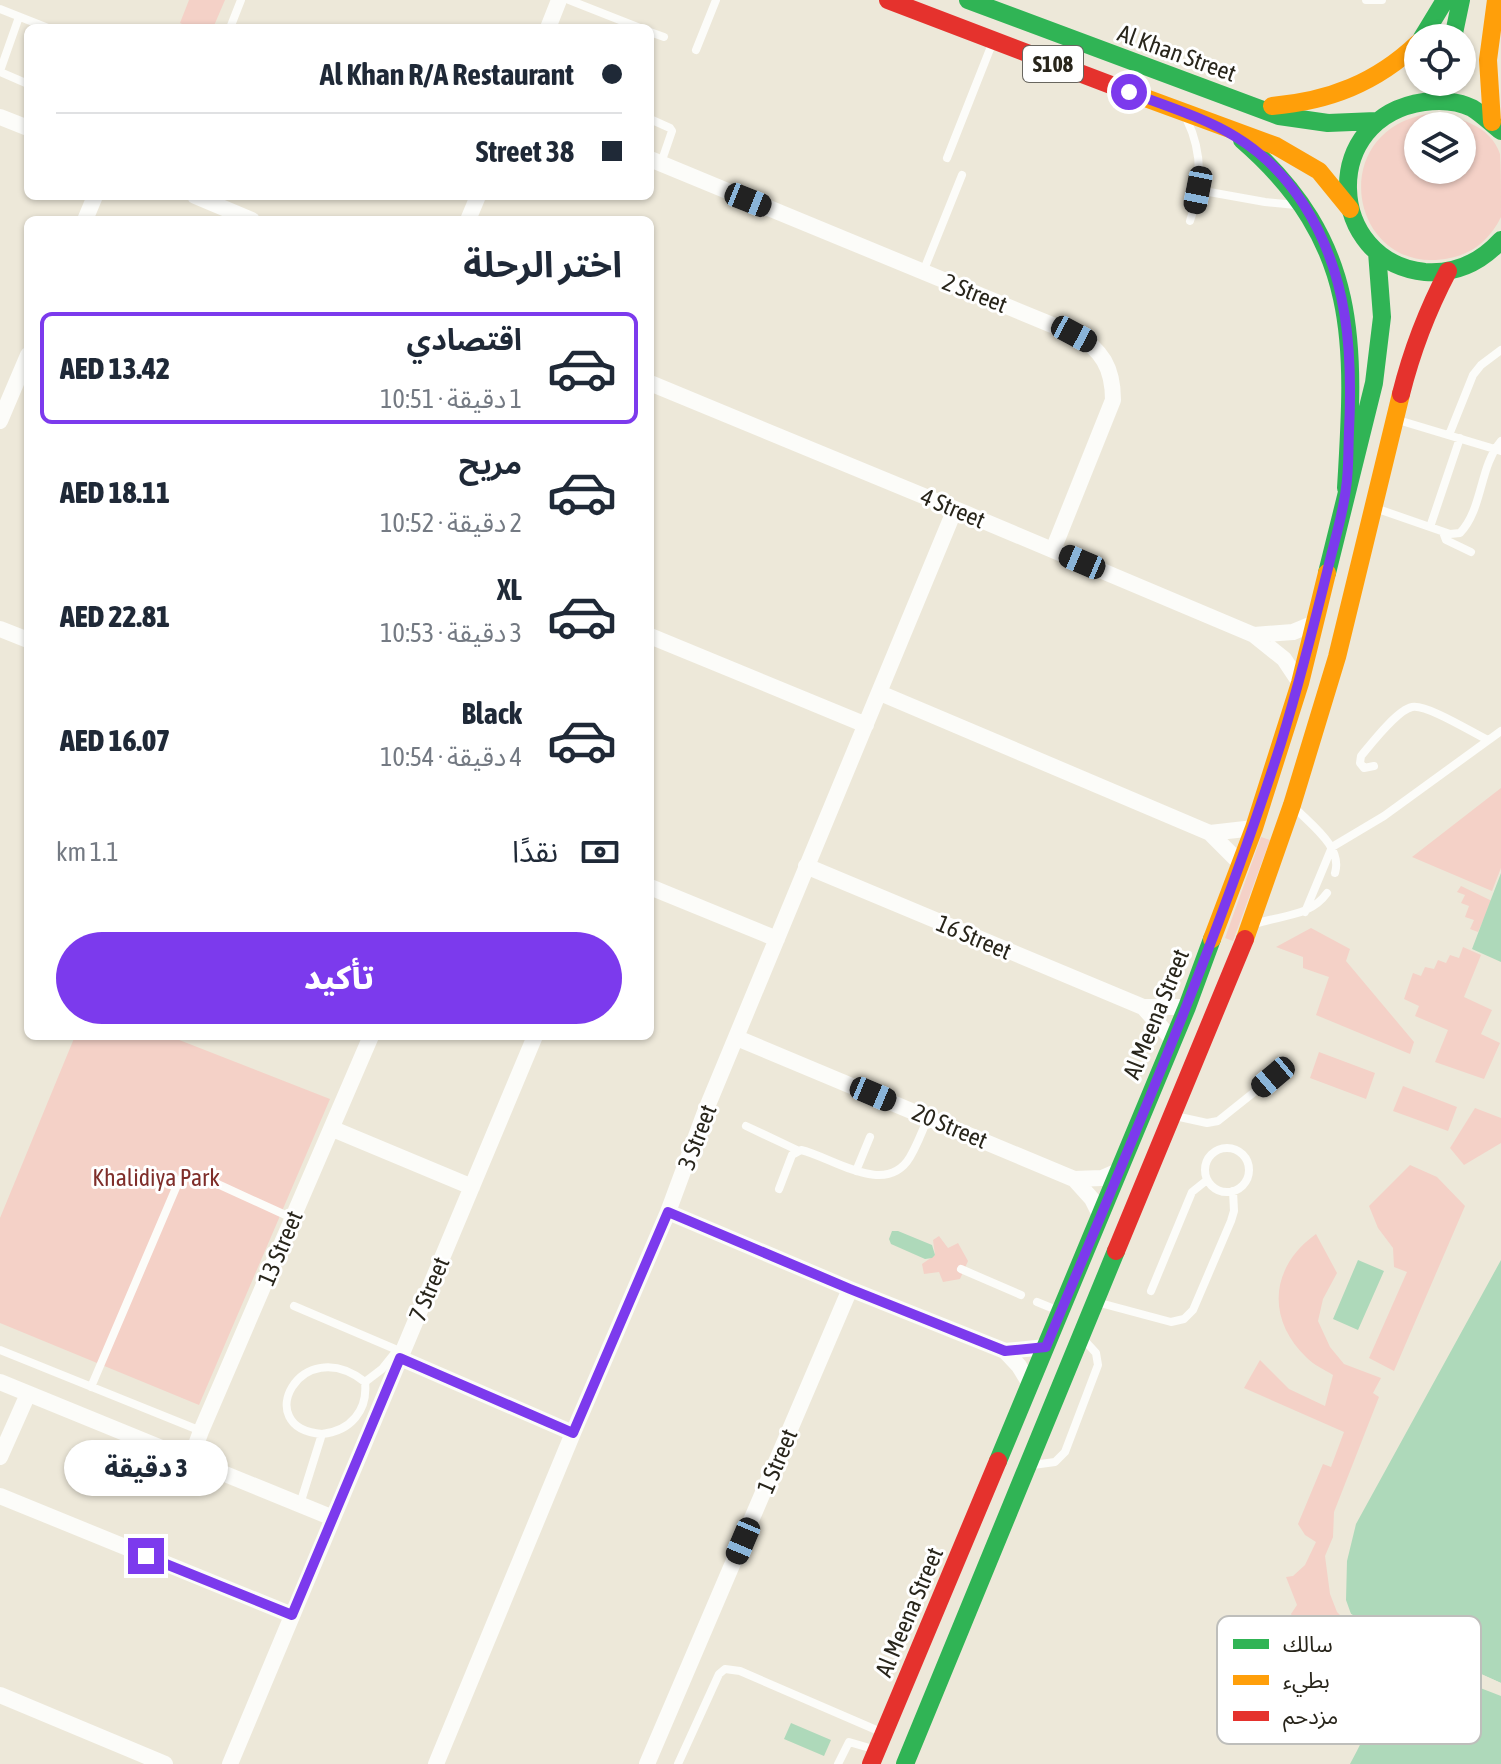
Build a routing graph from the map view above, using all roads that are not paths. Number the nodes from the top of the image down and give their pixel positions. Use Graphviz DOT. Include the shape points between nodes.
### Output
graph roads {
  1 [pos="241,0"];
  2 [pos="559,0"];
  3 [pos="569,0"];
  4 [pos="716,0"];
  5 [pos="888,0"];
  6 [pos="968,0"];
  7 [pos="1366,0"];
  8 [pos="1382,0"];
  9 [pos="1445,0"];
  10 [pos="1461,0"];
  11 [pos="1496,0"];
  12 [pos="0,9"];
  13 [pos="19,17"];
  14 [pos="37,24"];
  15 [pos="232,24"];
  16 [pos="550,24"];
  17 [pos="630,24"];
  18 [pos="1432,24"];
  19 [pos="1456,24"];
  20 [pos="654,33"];
  21 [pos="664,37"];
  22 [pos="993,42"];
  23 [pos="696,50"];
  24 [pos="1404,56"];
  25 [pos="0,72"];
  26 [pos="24,82"];
  27 [pos="1419,96"];
  28 [pos="1415,101"];
  29 [pos="1252,106"];
  30 [pos="1183,113"];
  31 [pos="0,117"];
  32 [pos="654,121"];
  33 [pos="1376,121"];
  34 [pos="1219,125"];
  35 [pos="24,126"];
  36 [pos="1497,126"];
  37 [pos="947,158"];
  38 [pos="655,161"];
  39 [pos="962,175"];
  40 [pos="1198,190"];
  41 [pos="204,200"];
  42 [pos="1304,205"];
  43 [pos="1350,209"];
  44 [pos="242,216"];
  45 [pos="1190,221"];
  46 [pos="1498,247"];
  47 [pos="1377,252"];
  48 [pos="1448,271"];
  49 [pos="923,272"];
  50 [pos="1501,350"];
  51 [pos="24,364"];
  52 [pos="654,385"];
  53 [pos="1395,420"];
  54 [pos="0,421"];
  55 [pos="1449,435"];
  56 [pos="1460,438"];
  57 [pos="1499,447"];
  58 [pos="1346,488"];
  59 [pos="1374,507"];
  60 [pos="955,509"];
  61 [pos="1430,527"];
  62 [pos="1443,532"];
  63 [pos="1053,550"];
  64 [pos="1471,552"];
  65 [pos="1315,623"];
  66 [pos="0,629"];
  67 [pos="1254,635"];
  68 [pos="24,638"];
  69 [pos="654,638"];
  70 [pos="1300,683"];
  71 [pos="880,693"];
  72 [pos="866,725"];
  73 [pos="1501,731"];
  74 [pos="1488,740"];
  75 [pos="1374,766"];
  76 [pos="1292,805"];
  77 [pos="1254,828"];
  78 [pos="1210,833"];
  79 [pos="1332,847"];
  80 [pos="1241,864"];
  81 [pos="806,866"];
  82 [pos="1335,873"];
  83 [pos="654,889"];
  84 [pos="1327,893"];
  85 [pos="1305,912"];
  86 [pos="1251,925"];
  87 [pos="777,939"];
  88 [pos="1199,975"];
  89 [pos="1143,1007"];
  90 [pos="1187,1007"];
  91 [pos="737,1038"];
  92 [pos="1172,1039"];
  93 [pos="369,1040"];
  94 [pos="533,1040"];
  95 [pos="1198,1055"];
  96 [pos="1273,1077"];
  97 [pos="1173,1115"];
  98 [pos="928,1117"];
  99 [pos="746,1126"];
  100 [pos="333,1129"];
  101 [pos="870,1137"];
  102 [pos="797,1150"];
  103 [pos="856,1171"];
  104 [pos="1118,1171"];
  105 [pos="1074,1179"];
  106 [pos="1207,1180"];
  107 [pos="472,1187"];
  108 [pos="779,1189"];
  109 [pos="1233,1191"];
  110 [pos="668,1212"];
  111 [pos="1100,1215"];
  112 [pos="292,1218"];
  113 [pos="961,1269"];
  114 [pos="850,1289"];
  115 [pos="1151,1291"];
  116 [pos="1021,1295"];
  117 [pos="1096,1301"];
  118 [pos="1037,1302"];
  119 [pos="294,1306"];
  120 [pos="1061,1312"];
  121 [pos="1080,1338"];
  122 [pos="1046,1347"];
  123 [pos="0,1350"];
  124 [pos="1005,1351"];
  125 [pos="400,1353"];
  126 [pos="0,1382"];
  127 [pos="365,1382"];
  128 [pos="1030,1384"];
  129 [pos="91,1387"];
  130 [pos="28,1394"];
  131 [pos="201,1431"];
  132 [pos="573,1433"];
  133 [pos="322,1434"];
  134 [pos="0,1457"];
  135 [pos="190,1461"];
  136 [pos="1028,1465"];
  137 [pos="0,1496"];
  138 [pos="300,1504"];
  139 [pos="333,1518"];
  140 [pos="942,1595"];
  141 [pos="292,1615"];
  142 [pos="944,1670"];
  143 [pos="0,1695"];
  144 [pos="878,1749"];
  145 [pos="165,1764"];
  146 [pos="230,1764"];
  147 [pos="436,1764"];
  148 [pos="647,1764"];
  149 [pos="678,1764"];
  150 [pos="838,1764"];
  151 [pos="905,1764"];
  1 -- 15 [label="lane"];
  2 -- 16 [label="street"];
  3 -- 17 [label="lane"];
  4 -- 23 [label="lane"];
  5 -- 22 [label="main road, S108"];
  6 -- 29 [label="main road, Al Khan Street / S108"];
  7 -- 8 [label="lane"];
  9 -- 18 [label="main road"];
  10 -- 19 [label="main road"];
  11 -- 36 [label="main road" via="1488,60"];
  12 -- 13 [label="lane"];
  13 -- 14 [label="lane"];
  13 -- 25 [label="lane"];
  20 -- 21 [label="lane"];
  22 -- 30 [label="main road, S108"];
  22 -- 37 [label="lane"];
  24 -- 29 [label="main road" via="1353,90 1304,103"];
  25 -- 26 [label="lane"];
  27 -- 28 [label="main road"];
  28 -- 33 [label="main road"];
  28 -- 36 [label="main road" via="1450,101"];
  29 -- 33 [label="main road, Al Khan Street / S108" via="1311,122"];
  30 -- 34 [label="main road, S108"];
  30 -- 40 [label="lane" via="1196,144"];
  31 -- 35 [label="street"];
  32 -- 38 [label="lane" via="672,131"];
  33 -- 43 [label="main road" via="1350,161"];
  34 -- 42 [label="main road" via="1271,165"];
  34 -- 43 [label="main road, S108" via="1305,161"];
  38 -- 49 [label="street, 2 Street"];
  39 -- 49 [label="lane"];
  40 -- 42 [label="lane"];
  40 -- 45 [label="lane"];
  41 -- 44 [label="street"];
  42 -- 58 [label="main road" via="1333,266 1349,337"];
  43 -- 47 [label="main road"];
  46 -- 48 [label="main road"];
  47 -- 48 [label="main road" via="1410,269"];
  47 -- 58 [label="main road, Al Meena Street" via="1381,339"];
  48 -- 53 [label="main road" via="1415,341"];
  49 -- 63 [label="street, 2 Street" via="1088,341 1109,367 1109,416"];
  50 -- 55 [label="lane" via="1473,375"];
  51 -- 54 [label="street"];
  52 -- 60 [label="street, 4 Street"];
  53 -- 55 [label="lane"];
  53 -- 59 [label="main road"];
  55 -- 56 [label="lane"];
  56 -- 57 [label="lane"];
  56 -- 61 [label="lane"];
  57 -- 62 [label="lane" via="1464,530 1455,535"];
  58 -- 65 [label="main road, Al Meena Street"];
  59 -- 61 [label="lane"];
  59 -- 76 [label="main road" via="1337,657"];
  60 -- 63 [label="street, 4 Street"];
  60 -- 71 [label="street, 3 Street"];
  61 -- 62 [label="lane"];
  62 -- 64 [label="lane" via="1446,540"];
  63 -- 67 [label="street, 4 Street"];
  65 -- 67 [label="street, 4 Street" via="1293,632"];
  65 -- 70 [label="main road, Al Meena Street"];
  66 -- 68 [label="street"];
  67 -- 70 [label="street, 4 Street" via="1284,659"];
  69 -- 72 [label="street"];
  70 -- 77 [label="main road, Al Meena Street"];
  71 -- 72 [label="street, 3 Street"];
  71 -- 78 [label="street"];
  72 -- 81 [label="street, 3 Street"];
  73 -- 74 [label="lane"];
  74 -- 75 [label="lane" via="1411,708 1361,756 1364,768"];
  74 -- 79 [label="lane"];
  76 -- 79 [label="lane"];
  76 -- 86 [label="main road"];
  77 -- 78 [label="street"];
  77 -- 80 [label="main road, Al Meena Street"];
  78 -- 80 [label="street"];
  79 -- 82 [label="lane"];
  79 -- 85 [label="lane"];
  80 -- 88 [label="main road, Al Meena Street"];
  81 -- 87 [label="street, 3 Street"];
  81 -- 89 [label="street, 16 Street"];
  83 -- 87 [label="street"];
  84 -- 85 [label="lane"];
  85 -- 86 [label="lane"];
  86 -- 95 [label="main road"];
  87 -- 91 [label="street, 3 Street"];
  88 -- 90 [label="main road, Al Meena Street"];
  88 -- 95 [label="main road" via="1210,986 1195,1031"];
  89 -- 90 [label="street, 16 Street"];
  89 -- 92 [label="street, 16 Street"];
  90 -- 92 [label="main road, Al Meena Street"];
  91 -- 98 [label="street, 20 Street"];
  91 -- 110 [label="street, 3 Street"];
  92 -- 104 [label="main road, Al Meena Street"];
  93 -- 100 [label="street, 13 Street"];
  94 -- 107 [label="street, 7 Street"];
  95 -- 97 [label="main road"];
  96 -- 97 [label="lane" via="1218,1121"];
  97 -- 117 [label="main road"];
  98 -- 103 [label="lane" via="903,1166 878,1175"];
  98 -- 105 [label="street, 20 Street"];
  99 -- 102 [label="lane"];
  100 -- 107 [label="street"];
  100 -- 112 [label="street, 13 Street"];
  101 -- 103 [label="lane"];
  102 -- 103 [label="lane"];
  102 -- 108 [label="lane"];
  104 -- 105 [label="street" via="1102,1178"];
  104 -- 111 [label="main road, Al Meena Street"];
  105 -- 111 [label="street"];
  106 -- 109 [label="lane" via="1218,1190"];
  106 -- 109 [label="lane" via="1209,1158 1221,1149 1236,1150 1249,1168 1245,1182"];
  106 -- 115 [label="lane" via="1192,1192"];
  107 -- 125 [label="street, 7 Street"];
  109 -- 117 [label="lane" via="1231,1221 1193,1310 1184,1319 1171,1322"];
  110 -- 114 [label="street"];
  110 -- 132 [label="street, 3 Street"];
  111 -- 120 [label="main road, Al Meena Street"];
  112 -- 129 [label="lane" via="198,1175 184,1175"];
  112 -- 131 [label="street, 13 Street"];
  113 -- 116 [label="lane"];
  114 -- 124 [label="street"];
  114 -- 148 [label="street, 1 Street"];
  117 -- 121 [label="main road"];
  118 -- 120 [label="lane"];
  119 -- 125 [label="lane"];
  120 -- 122 [label="main road, Al Meena Street"];
  121 -- 136 [label="main road"];
  121 -- 136 [label="lane" via="1096,1353 1098,1365 1065,1452 1055,1462"];
  122 -- 124 [label="street"];
  122 -- 128 [label="main road, Al Meena Street"];
  123 -- 129 [label="lane"];
  124 -- 128 [label="street"];
  125 -- 127 [label="lane"];
  125 -- 132 [label="street"];
  125 -- 139 [label="street, 7 Street"];
  126 -- 130 [label="street"];
  127 -- 133 [label="lane" via="358,1415 339,1431"];
  127 -- 133 [label="lane" via="331,1367 307,1373 291,1386 289,1416 300,1428"];
  128 -- 140 [label="main road, Al Meena Street"];
  129 -- 131 [label="lane"];
  130 -- 134 [label="street"];
  130 -- 135 [label="street"];
  131 -- 135 [label="street, 13 Street"];
  132 -- 147 [label="street, 3 Street"];
  133 -- 138 [label="lane"];
  135 -- 138 [label="street"];
  136 -- 142 [label="main road"];
  137 -- 141 [label="street"];
  138 -- 139 [label="street"];
  139 -- 141 [label="street, 7 Street"];
  140 -- 142 [label="main road" via="945,1619 935,1651"];
  140 -- 144 [label="main road, Al Meena Street"];
  141 -- 146 [label="street, 7 Street"];
  142 -- 151 [label="main road"];
  143 -- 145 [label="street"];
  144 -- 149 [label="lane" via="740,1671 725,1669"];
  144 -- 150 [label="lane" via="849,1742"];
}
